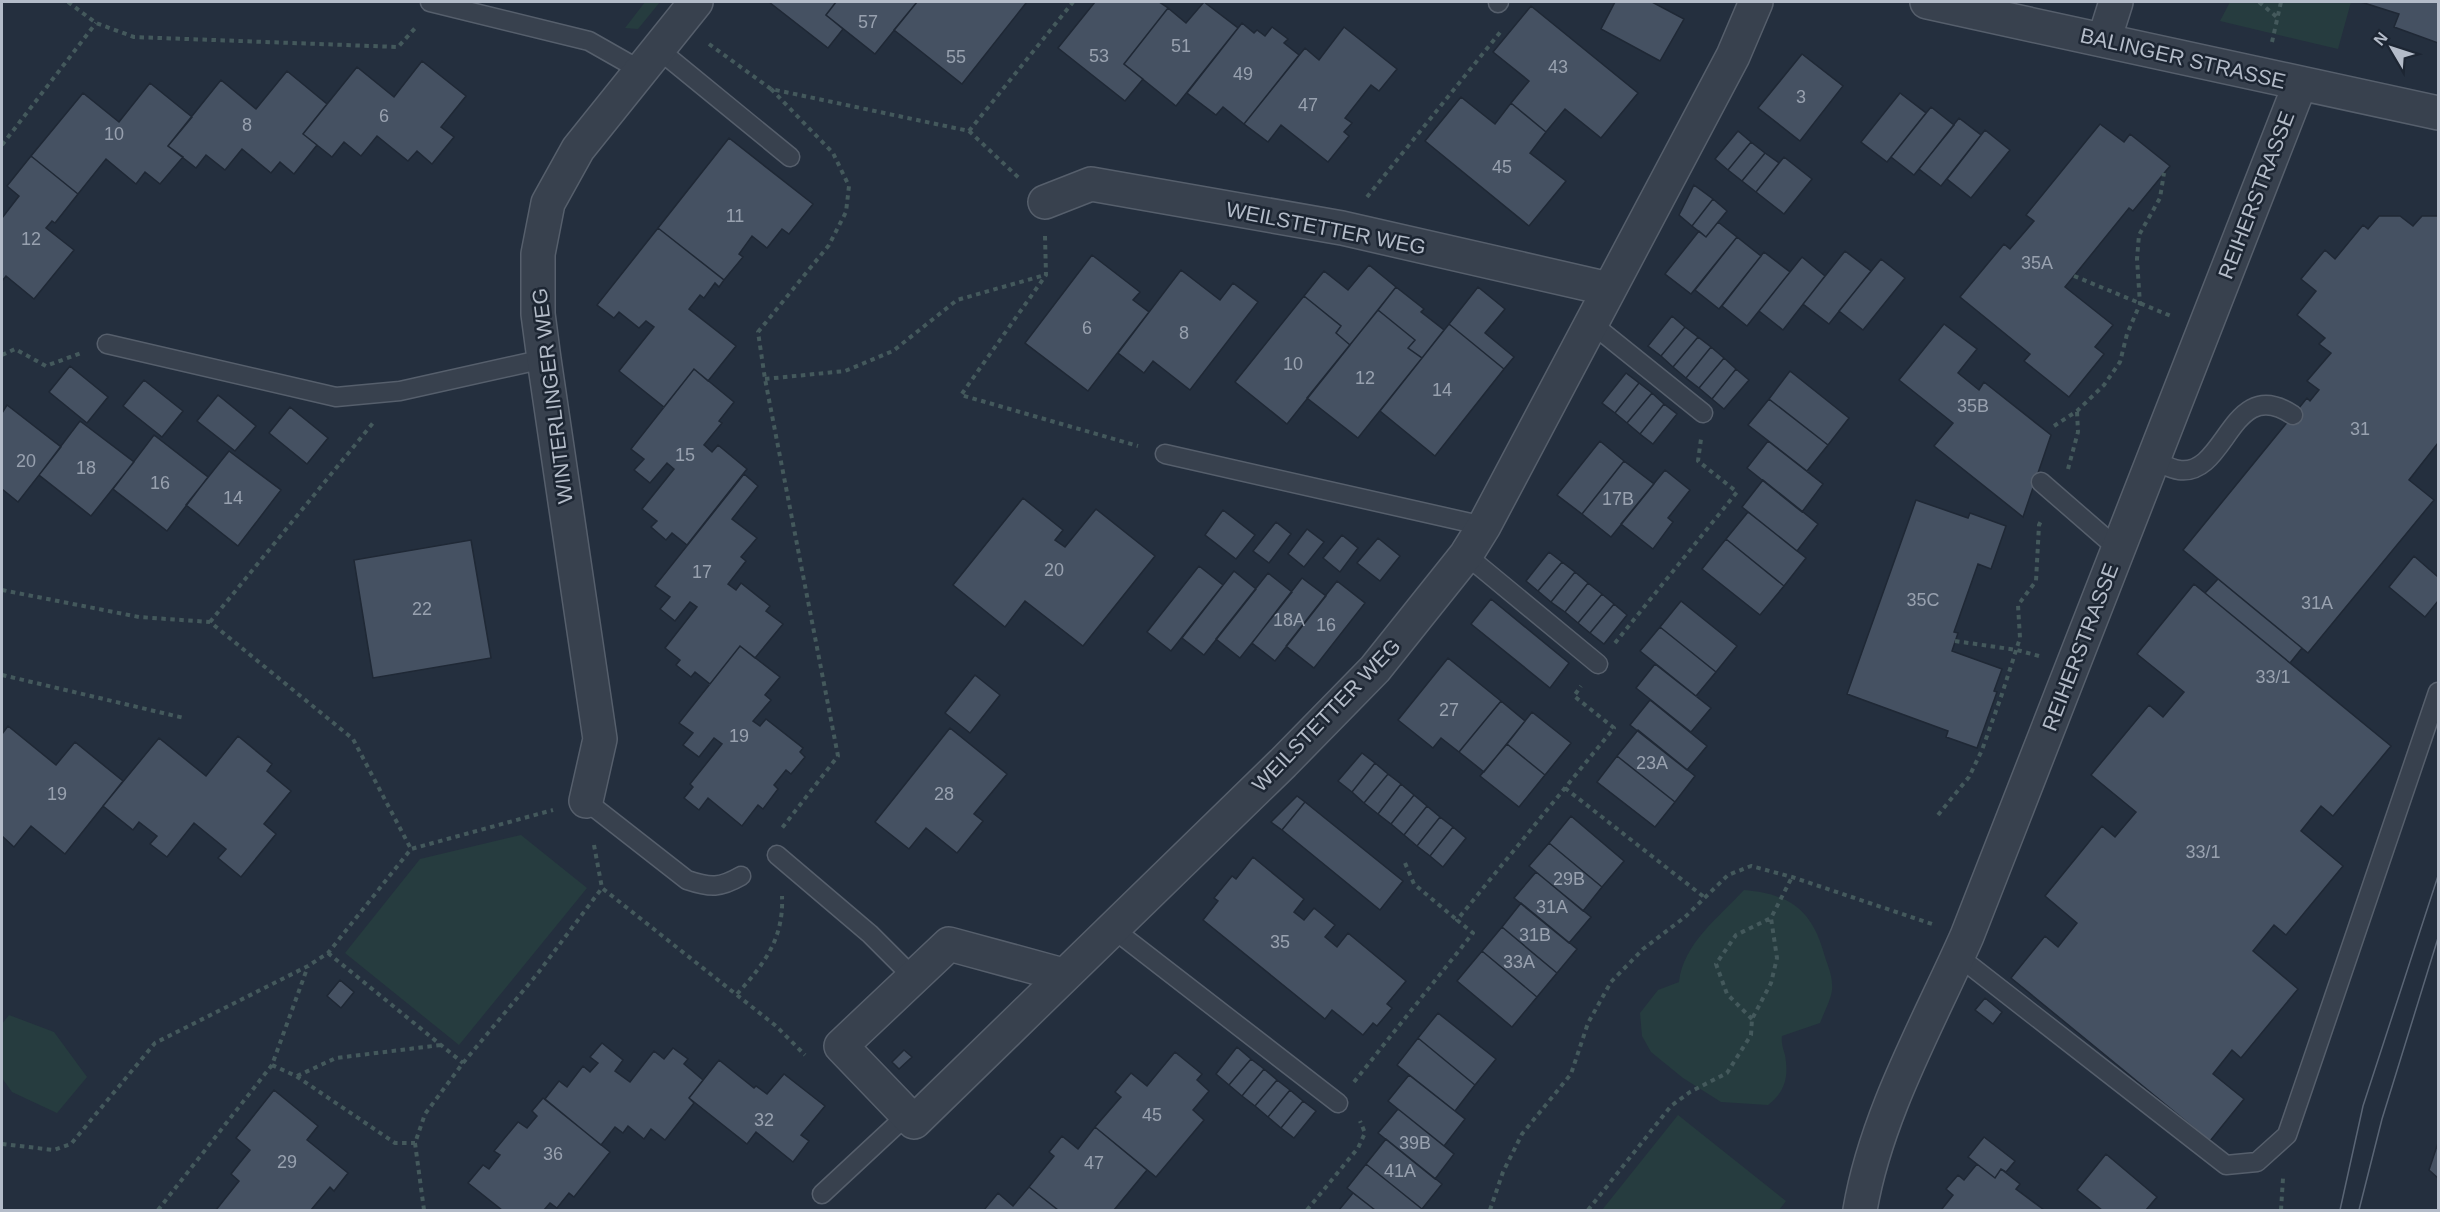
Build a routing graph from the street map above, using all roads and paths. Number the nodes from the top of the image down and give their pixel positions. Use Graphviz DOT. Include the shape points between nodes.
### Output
graph roads {
  1 [pos="68,2"];
  2 [pos="434,2"];
  3 [pos="1073,2"];
  4 [pos="1756,2"];
  5 [pos="1927,2"];
  6 [pos="2116,2"];
  7 [pos="2259,2"];
  8 [pos="688,12"];
  9 [pos="2278,18"];
  10 [pos="96,23"];
  11 [pos="1504,29"];
  12 [pos="2104,40"];
  13 [pos="649,60"];
  14 [pos="2300,84"];
  15 [pos="771,89"];
  16 [pos="2439,113"];
  17 [pos="969,131"];
  18 [pos="2,145"];
  19 [pos="790,157"];
  20 [pos="2164,173"];
  21 [pos="1045,202"];
  22 [pos="1342,228"];
  23 [pos="1046,275"];
  24 [pos="2074,276"];
  25 [pos="1609,289"];
  26 [pos="2140,304"];
  27 [pos="2176,318"];
  28 [pos="1591,323"];
  29 [pos="107,344"];
  30 [pos="2,355"];
  31 [pos="544,359"];
  32 [pos="765,379"];
  33 [pos="400,391"];
  34 [pos="2077,411"];
  35 [pos="1703,413"];
  36 [pos="2294,415"];
  37 [pos="2054,426"];
  38 [pos="1165,454"];
  39 [pos="2153,460"];
  40 [pos="2041,482"];
  41 [pos="2055,495"];
  42 [pos="1484,526"];
  43 [pos="2118,549"];
  44 [pos="1466,555"];
  45 [pos="2,590"];
  46 [pos="210,622"];
  47 [pos="1955,641"];
  48 [pos="2017,650"];
  49 [pos="2075,659"];
  50 [pos="1598,664"];
  51 [pos="2,675"];
  52 [pos="2439,693"];
  53 [pos="184,718"];
  54 [pos="1565,788"];
  55 [pos="586,801"];
  56 [pos="1938,815"];
  57 [pos="411,849"];
  58 [pos="777,855"];
  59 [pos="1405,863"];
  60 [pos="741,876"];
  61 [pos="1792,877"];
  62 [pos="602,888"];
  63 [pos="1704,897"];
  64 [pos="1771,918"];
  65 [pos="1457,920"];
  66 [pos="1112,928"];
  67 [pos="1962,946"];
  68 [pos="328,953"];
  69 [pos="308,966"];
  70 [pos="1063,975"];
  71 [pos="914,977"];
  72 [pos="737,994"];
  73 [pos="1752,1019"];
  74 [pos="441,1045"];
  75 [pos="809,1060"];
  76 [pos="463,1063"];
  77 [pos="272,1065"];
  78 [pos="296,1076"];
  79 [pos="1338,1103"];
  80 [pos="907,1115"];
  81 [pos="415,1143"];
  82 [pos="2,1144"];
  83 [pos="822,1194"];
  84 [pos="158,1210"];
  85 [pos="424,1210"];
  86 [pos="1307,1210"];
  87 [pos="1490,1210"];
  88 [pos="1588,1210"];
  89 [pos="1860,1210"];
  1 -- 10 [label="path"];
  2 -- 10 [label="path" via="398,47 134,37"];
  2 -- 13 [label="lane"];
  3 -- 17 [label="path"];
  4 -- 25 [label="street, WEILSTETTER WEG" via="1733,56"];
  5 -- 12 [label="street, BALINGER STRASSE"];
  6 -- 12 [label="street"];
  7 -- 9 [label="path"];
  8 -- 13 [label="street, WINTERLINGER WEG"];
  8 -- 15 [label="path"];
  10 -- 18 [label="path"];
  11 -- 22 [label="path"];
  12 -- 14 [label="street, BALINGER STRASSE"];
  13 -- 19 [label="lane"];
  13 -- 31 [label="street, WINTERLINGER WEG" via="578,149 548,203 538,254 538,314"];
  14 -- 16 [label="street, BALINGER STRASSE"];
  14 -- 39 [label="street, REIHERSTRASSE"];
  15 -- 17 [label="path"];
  15 -- 32 [label="path" via="833,153 849,186 846,213 829,245 758,332"];
  17 -- 21 [label="path"];
  20 -- 26 [label="path" via="2160,198 2139,235"];
  21 -- 22 [label="street, WEILSTETTER WEG" via="1091,184"];
  21 -- 23 [label="path"];
  22 -- 25 [label="street, WEILSTETTER WEG"];
  23 -- 32 [label="path" via="957,300 893,351 845,370"];
  23 -- 38 [label="path" via="961,395"];
  24 -- 26 [label="path"];
  25 -- 28 [label="street, WEILSTETTER WEG"];
  26 -- 27 [label="path"];
  26 -- 34 [label="path" via="2120,362 2104,385"];
  28 -- 35 [label="lane"];
  28 -- 42 [label="street, WEILSTETTER WEG"];
  29 -- 30 [label="path" via="46,366 15,349"];
  29 -- 33 [label="lane" via="336,397"];
  31 -- 33 [label="lane"];
  31 -- 55 [label="street, WINTERLINGER WEG" via="600,739"];
  32 -- 58 [label="path" via="838,756 776,836"];
  33 -- 46 [label="path"];
  34 -- 37 [label="path"];
  34 -- 41 [label="path" via="2078,432 2072,462"];
  35 -- 50 [label="path" via="1698,461 1737,492"];
  36 -- 39 [label="lane" via="2270,405 2249,410 2195,468 2179,471"];
  38 -- 42 [label="lane"];
  39 -- 43 [label="street, REIHERSTRASSE"];
  40 -- 41 [label="lane"];
  41 -- 43 [label="lane"];
  41 -- 48 [label="path" via="2039,525 2036,581 2019,605"];
  42 -- 44 [label="street, WEILSTETTER WEG"];
  43 -- 49 [label="street, REIHERSTRASSE"];
  44 -- 50 [label="lane"];
  44 -- 66 [label="street, WEILSTETTER WEG" via="1375,669"];
  45 -- 46 [label="path" via="139,617"];
  46 -- 57 [label="path" via="353,739"];
  47 -- 48 [label="path"];
  48 -- 49 [label="path" via="2051,660"];
  48 -- 56 [label="path" via="1982,750 1969,777"];
  49 -- 67 [label="street, REIHERSTRASSE"];
  50 -- 54 [label="path" via="1574,696 1614,728"];
  51 -- 53 [label="path"];
  52 -- 67 [label="lane" via="2287,1135 2257,1162 2226,1165"];
  54 -- 63 [label="path"];
  54 -- 65 [label="path"];
  55 -- 57 [label="path"];
  55 -- 60 [label="lane" via="687,880 705,886 724,885"];
  55 -- 62 [label="path"];
  57 -- 68 [label="path"];
  58 -- 71 [label="lane"];
  58 -- 72 [label="path" via="783,916 772,949"];
  59 -- 65 [label="path" via="1414,884"];
  61 -- 63 [label="path" via="1751,866 1728,875"];
  61 -- 64 [label="path"];
  61 -- 67 [label="path"];
  62 -- 72 [label="path"];
  62 -- 76 [label="path"];
  63 -- 87 [label="path" via="1611,982 1588,1023 1571,1074 1522,1134"];
  64 -- 73 [label="path" via="1777,958 1772,983"];
  64 -- 73 [label="path" via="1736,935 1716,964 1727,994"];
  65 -- 79 [label="path" via="1473,933"];
  66 -- 70 [label="street, WEILSTETTER WEG"];
  66 -- 79 [label="lane"];
  67 -- 89 [label="street, REIHERSTRASSE" via="1912,1054 1874,1152"];
  68 -- 69 [label="path"];
  68 -- 74 [label="path"];
  69 -- 77 [label="path"];
  69 -- 82 [label="path" via="155,1043 71,1144 54,1150"];
  70 -- 71 [label="street" via="949,944"];
  70 -- 80 [label="street, WEILSTETTER WEG" via="914,1122"];
  71 -- 80 [label="street" via="840,1046"];
  72 -- 75 [label="path"];
  73 -- 88 [label="path" via="1752,1035 1727,1073 1671,1106"];
  74 -- 76 [label="path"];
  74 -- 78 [label="path" via="336,1058"];
  76 -- 81 [label="path" via="425,1114"];
  77 -- 78 [label="path"];
  77 -- 84 [label="path"];
  78 -- 81 [label="path" via="395,1143"];
  79 -- 86 [label="path" via="1360,1120 1365,1133 1358,1148"];
  80 -- 83 [label="lane"];
  81 -- 85 [label="path"];
}
